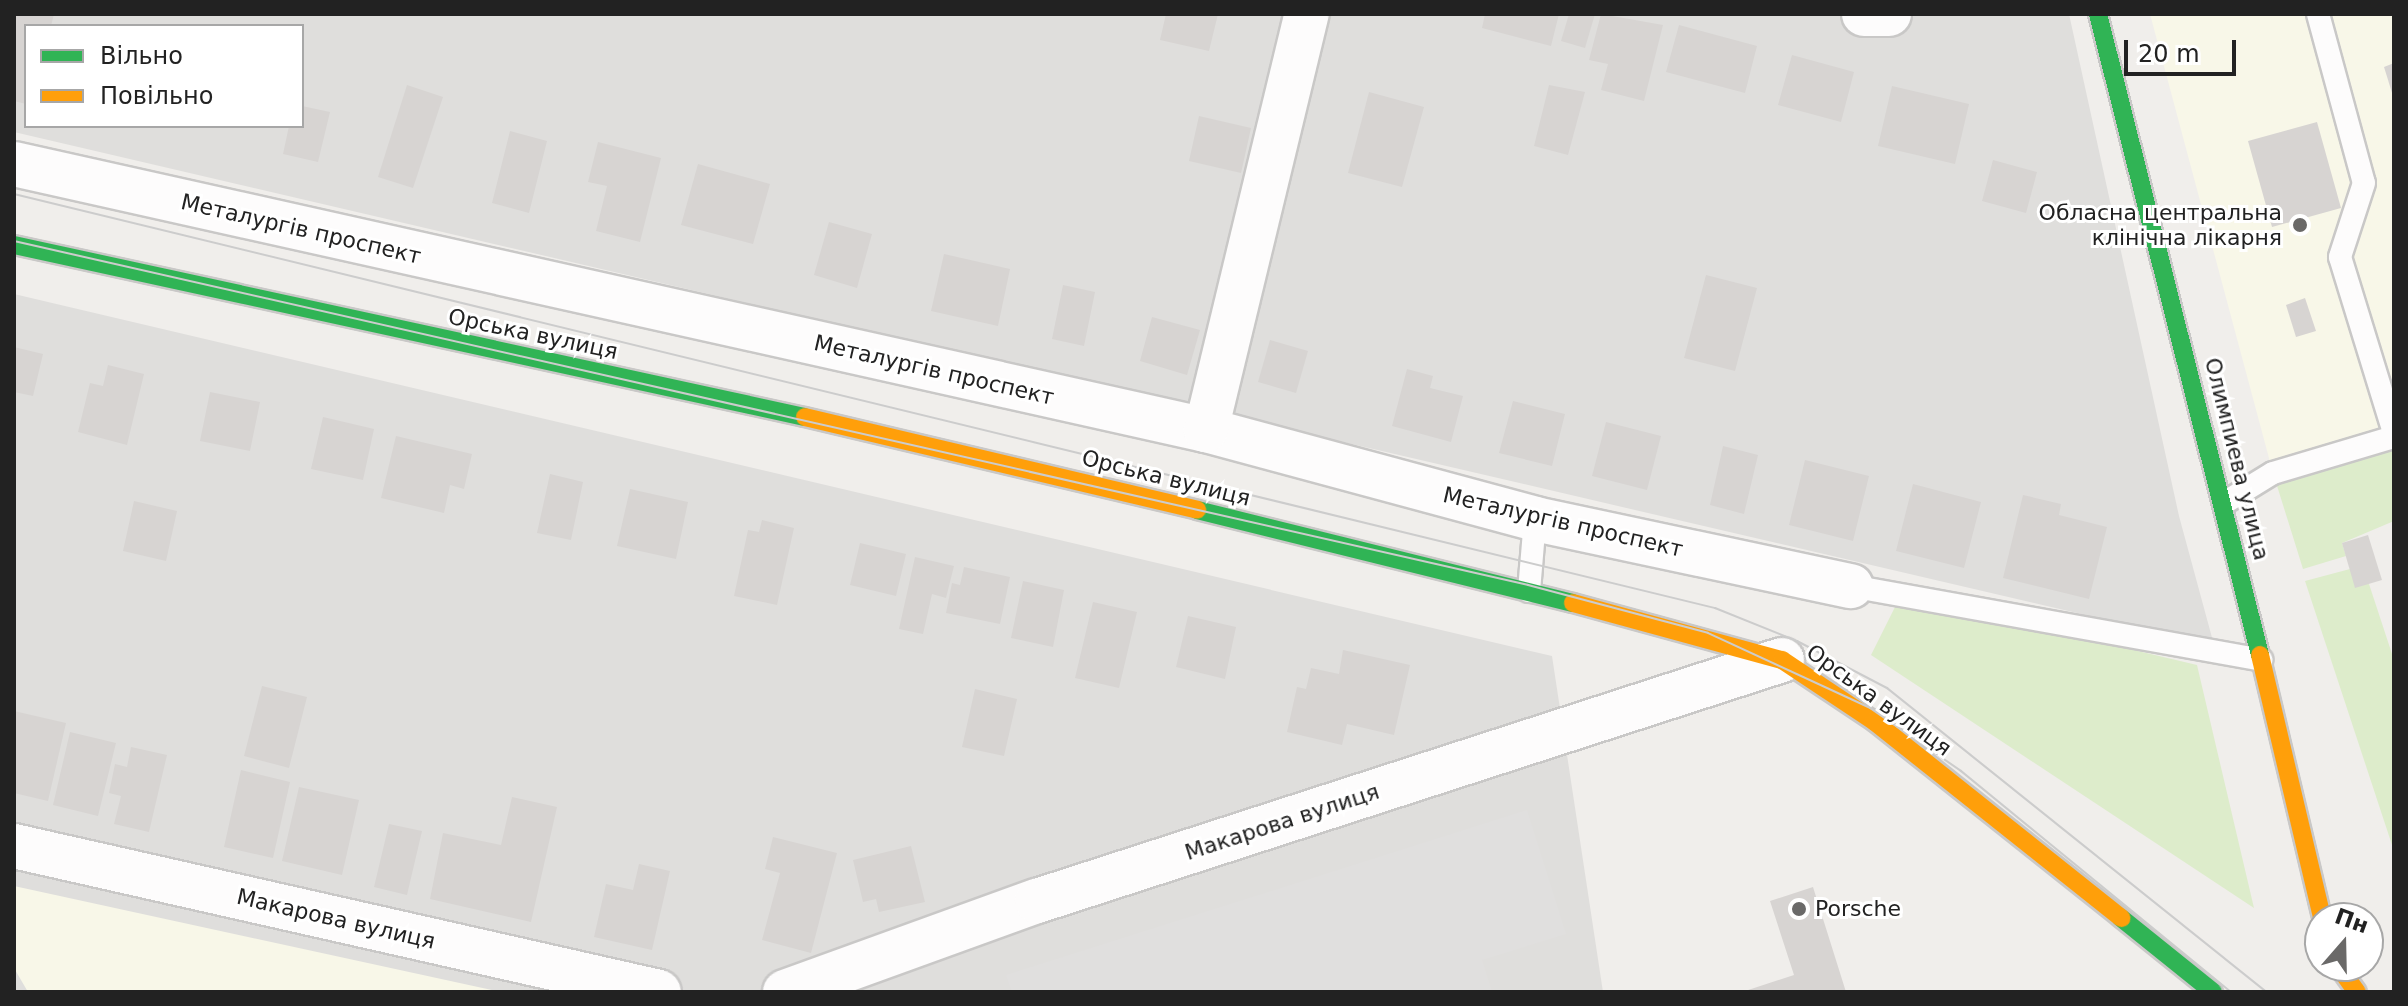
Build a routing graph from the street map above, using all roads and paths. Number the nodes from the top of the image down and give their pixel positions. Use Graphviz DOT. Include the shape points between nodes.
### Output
graph roads {
  1 [pos="1307,14"];
  2 [pos="1864,14"];
  3 [pos="1889,14"];
  4 [pos="2098,14"];
  5 [pos="2318,14"];
  6 [pos="14,164"];
  7 [pos="14,245"];
  8 [pos="1206,430"];
  9 [pos="2394,434"];
  10 [pos="2224,503"];
  11 [pos="1535,519"];
  12 [pos="1851,586"];
  13 [pos="1529,591"];
  14 [pos="1782,660"];
  15 [pos="2261,660"];
  16 [pos="14,846"];
  17 [pos="2318,902"];
  18 [pos="2209,989"];
  19 [pos="659,992"];
  20 [pos="785,992"];
  1 -- 8 [label="street"];
  2 -- 3 [label="street"];
  4 -- 10 [label="street, Олимпиева улица"];
  5 -- 9 [label="lane" via="2364,183 2340,257"];
  6 -- 8 [label="street, Металургів проспект"];
  7 -- 13 [label="street, Орська вулиця" via="913,441"];
  8 -- 11 [label="street, Металургів проспект"];
  9 -- 10 [label="lane" via="2273,473"];
  10 -- 15 [label="street, Олимпиева улица"];
  11 -- 12 [label="street, Металургів проспект"];
  11 -- 13 [label="lane"];
  12 -- 15 [label="lane"];
  13 -- 14 [label="street, Орська вулиця"];
  14 -- 18 [label="street, Орська вулиця" via="1875,722"];
  14 -- 20 [label="street, Макарова вулиця" via="1037,901"];
  15 -- 17 [label="street, Олимпиева улица"];
  16 -- 19 [label="street, Макарова вулиця"];
}
